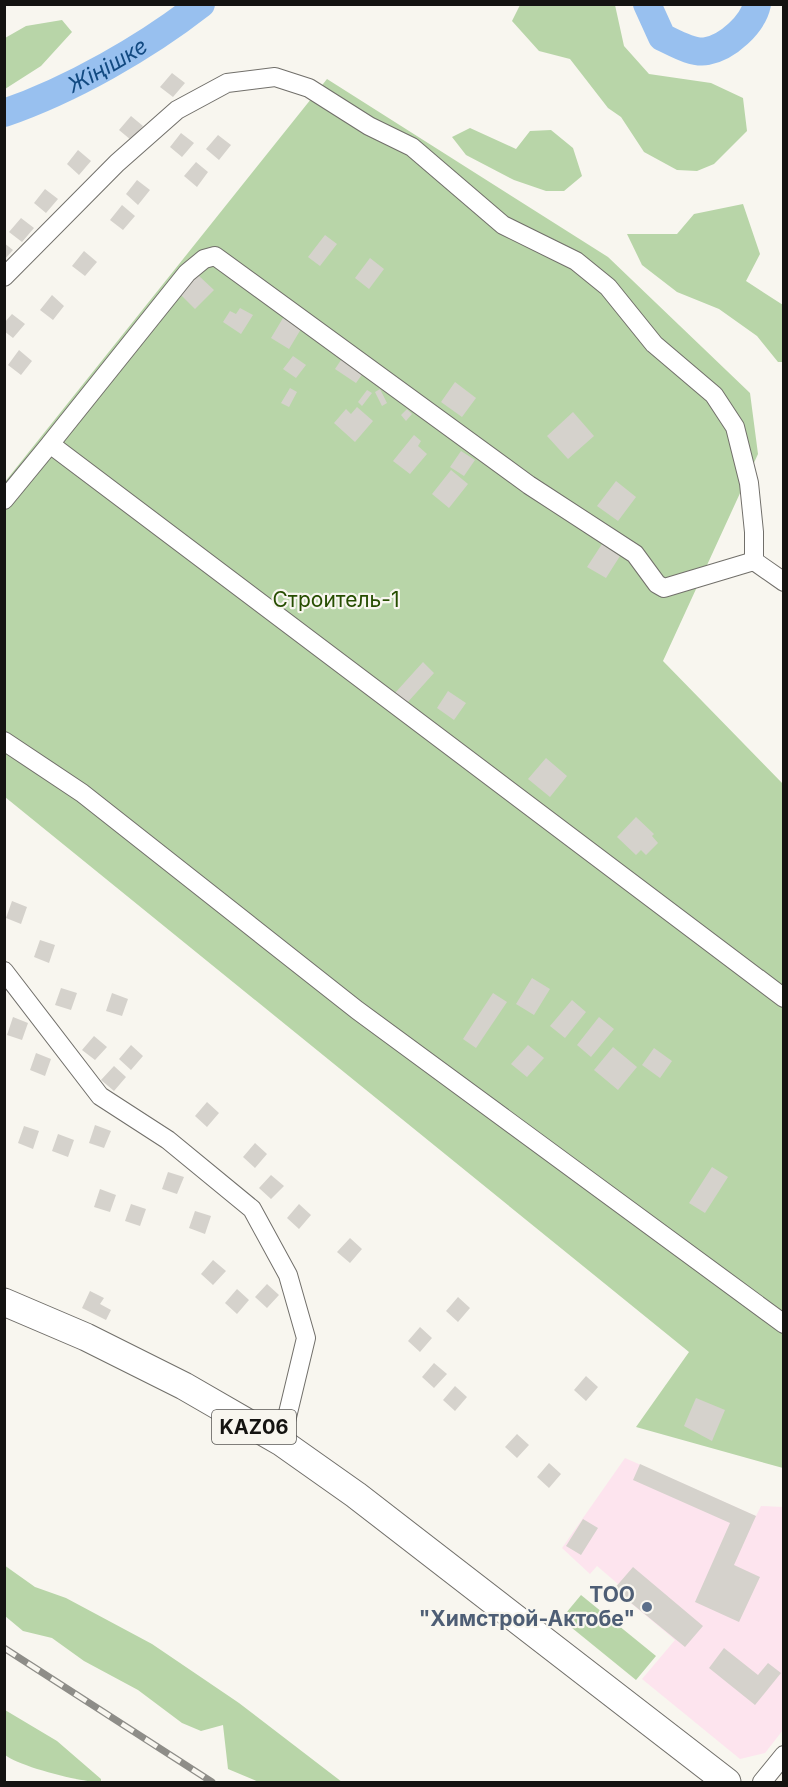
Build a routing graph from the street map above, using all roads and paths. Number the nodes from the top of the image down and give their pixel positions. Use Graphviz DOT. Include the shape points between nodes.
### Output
graph roads {
  1 [pos="4,277"];
  2 [pos="50,444"];
  3 [pos="4,500"];
  4 [pos="754,561"];
  5 [pos="783,582"];
  6 [pos="4,741"];
  7 [pos="4,971"];
  8 [pos="783,998"];
  9 [pos="4,1302"];
  10 [pos="783,1324"];
  11 [pos="281,1442"];
  12 [pos="783,1755"];
  13 [pos="727,1782"];
  14 [pos="762,1782"];
  1 -- 4 [label="street" via="117,163 177,110 226,83 275,77 309,88 369,126 412,147 503,225 576,261 608,287 654,344 714,396 735,427 749,483"];
  2 -- 3 [label="street"];
  2 -- 4 [label="street" via="187,273 204,259 215,256 529,485 635,554 664,588"];
  2 -- 8 [label="street"];
  4 -- 5 [label="street"];
  6 -- 10 [label="street" via="82,793 357,1010"];
  7 -- 11 [label="street" via="100,1096 168,1140 252,1209 288,1275 306,1338"];
  9 -- 11 [label="highway, KАZ06" via="184,1386"];
  11 -- 13 [label="highway, KАZ06" via="356,1495"];
  12 -- 14 [label="street"];
}
